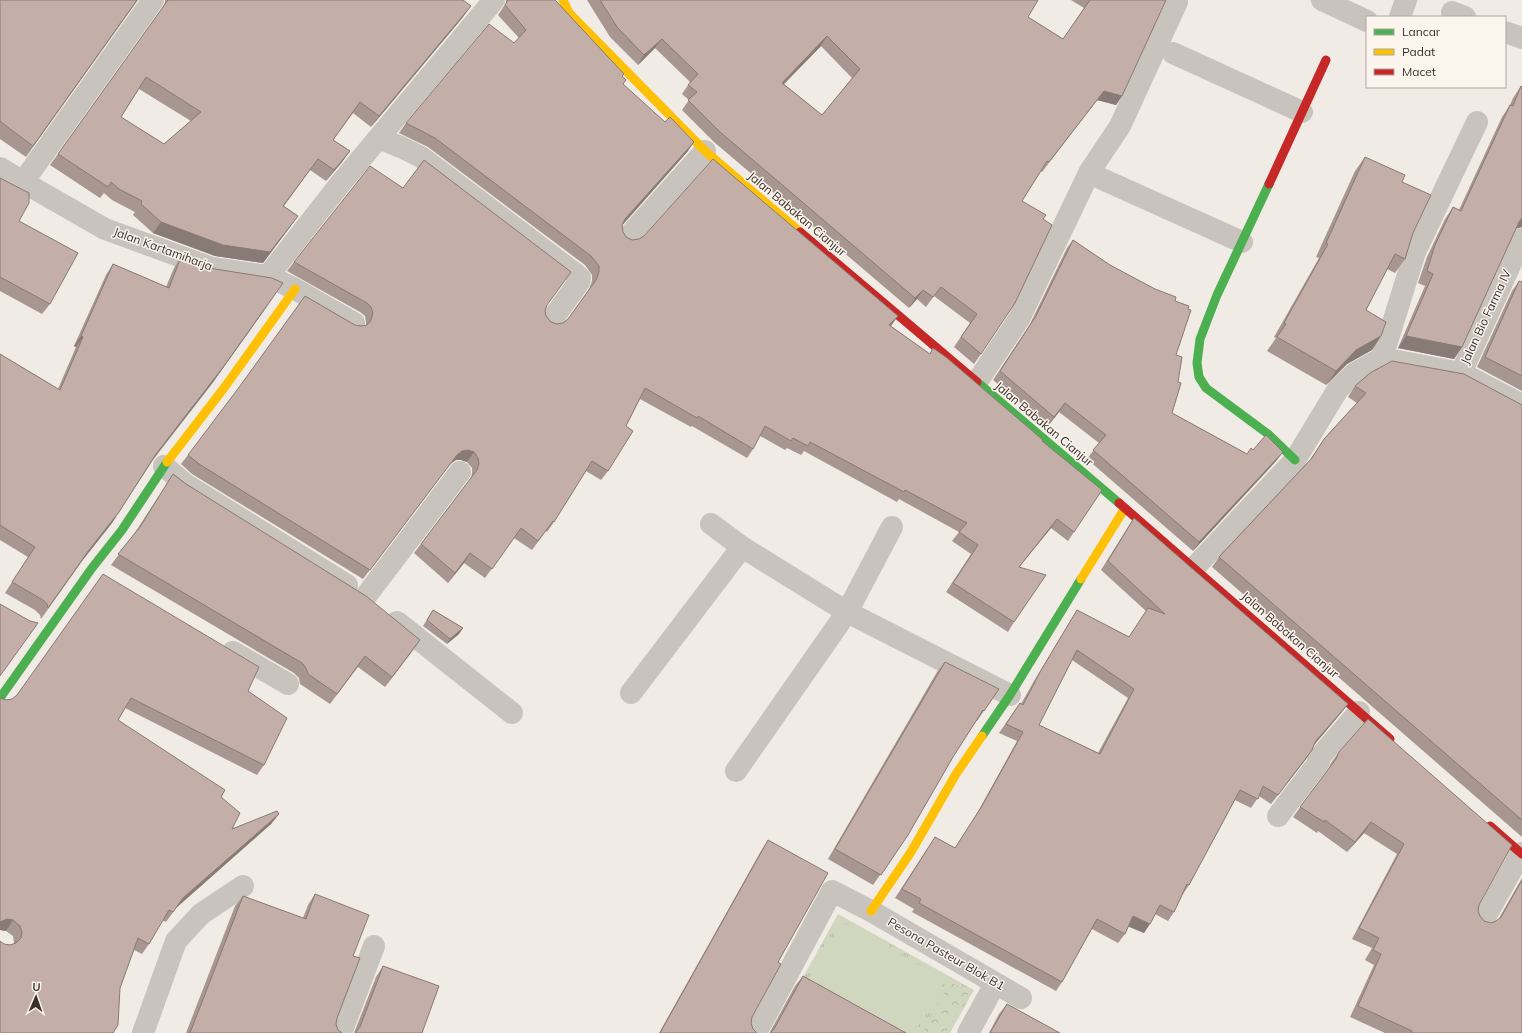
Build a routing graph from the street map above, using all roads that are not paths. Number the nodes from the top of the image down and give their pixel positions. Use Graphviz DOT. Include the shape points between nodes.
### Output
graph roads {
  1 [pos="153,0"];
  2 [pos="494,0"];
  3 [pos="563,0"];
  4 [pos="1322,0"];
  5 [pos="1406,0"];
  6 [pos="1177,2"];
  7 [pos="1400,16"];
  8 [pos="1366,21"];
  9 [pos="1506,32"];
  10 [pos="1522,38"];
  11 [pos="1173,53"];
  12 [pos="1326,60"];
  13 [pos="1302,112"];
  14 [pos="1476,122"];
  15 [pos="379,138"];
  16 [pos="705,151"];
  17 [pos="0,168"];
  18 [pos="1102,179"];
  19 [pos="23,182"];
  20 [pos="628,237"];
  21 [pos="1242,242"];
  22 [pos="1520,248"];
  23 [pos="268,276"];
  24 [pos="295,290"];
  25 [pos="551,321"];
  26 [pos="354,323"];
  27 [pos="1382,358"];
  28 [pos="1461,373"];
  29 [pos="977,382"];
  30 [pos="1522,405"];
  31 [pos="1295,460"];
  32 [pos="164,466"];
  33 [pos="460,472"];
  34 [pos="1125,508"];
  35 [pos="711,524"];
  36 [pos="892,527"];
  37 [pos="742,547"];
  38 [pos="1194,568"];
  39 [pos="366,596"];
  40 [pos="847,612"];
  41 [pos="214,640"];
  42 [pos="288,684"];
  43 [pos="631,693"];
  44 [pos="1010,695"];
  45 [pos="0,698"];
  46 [pos="1359,712"];
  47 [pos="512,713"];
  48 [pos="1395,743"];
  49 [pos="736,771"];
  50 [pos="1278,816"];
  51 [pos="1485,822"];
  52 [pos="1522,854"];
  53 [pos="243,886"];
  54 [pos="871,911"];
  55 [pos="1483,921"];
  56 [pos="374,946"];
  57 [pos="995,984"];
  58 [pos="1021,998"];
  59 [pos="143,1033"];
  60 [pos="341,1033"];
  61 [pos="756,1033"];
  62 [pos="968,1033"];
  1 -- 19 [label="street"];
  2 -- 15 [label="street"];
  3 -- 16 [label="street, Jalan Babakan Cianjur" via="569,13"];
  4 -- 8 [label="street"];
  5 -- 7 [label="street"];
  6 -- 29 [label="street" via="1120,126 1090,171 1019,320"];
  9 -- 10 [label="street"];
  11 -- 13 [label="street"];
  12 -- 13 [label="street"];
  13 -- 21 [label="street"];
  14 -- 27 [label="street" via="1415,252"];
  15 -- 23 [label="street"];
  15 -- 25 [label="street" via="421,157 580,278"];
  16 -- 20 [label="street"];
  16 -- 29 [label="street, Jalan Babakan Cianjur"];
  17 -- 19 [label="street, Jalan Kartamiharja"];
  18 -- 21 [label="street"];
  19 -- 23 [label="street, Jalan Kartamiharja" via="105,229 212,268"];
  21 -- 31 [label="street" via="1217,294 1200,339 1197,363 1199,377 1206,388 1268,434"];
  22 -- 28 [label="street, Jalan Bio Farma IV"];
  23 -- 24 [label="street, Jalan Kartamiharja"];
  24 -- 26 [label="street, Jalan Kartamiharja"];
  24 -- 32 [label="street"];
  27 -- 28 [label="street"];
  27 -- 31 [label="street" via="1355,373 1338,389"];
  28 -- 30 [label="street"];
  29 -- 34 [label="street, Jalan Babakan Cianjur"];
  31 -- 38 [label="street"];
  32 -- 39 [label="street" via="185,484"];
  32 -- 45 [label="street" via="132,512 99,572"];
  33 -- 39 [label="street"];
  34 -- 38 [label="street, Jalan Babakan Cianjur"];
  34 -- 44 [label="street"];
  35 -- 37 [label="street"];
  36 -- 40 [label="street"];
  37 -- 40 [label="street"];
  37 -- 43 [label="street"];
  38 -- 46 [label="street, Jalan Babakan Cianjur"];
  39 -- 47 [label="street"];
  40 -- 44 [label="street"];
  40 -- 49 [label="street"];
  41 -- 42 [label="street"];
  44 -- 54 [label="street" via="956,774 911,852"];
  46 -- 48 [label="street, Jalan Babakan Cianjur"];
  46 -- 50 [label="street" via="1318,759 1319,762"];
  51 -- 52 [label="street"];
  52 -- 55 [label="street"];
  53 -- 59 [label="street" via="201,914 176,941"];
  54 -- 57 [label="street, Pesona Pasteur Blok B1"];
  54 -- 61 [label="street, Pesona Pasteur Blok B1" via="832,891"];
  56 -- 60 [label="street"];
  57 -- 58 [label="street, Pesona Pasteur Blok B1"];
  57 -- 62 [label="street"];
}
